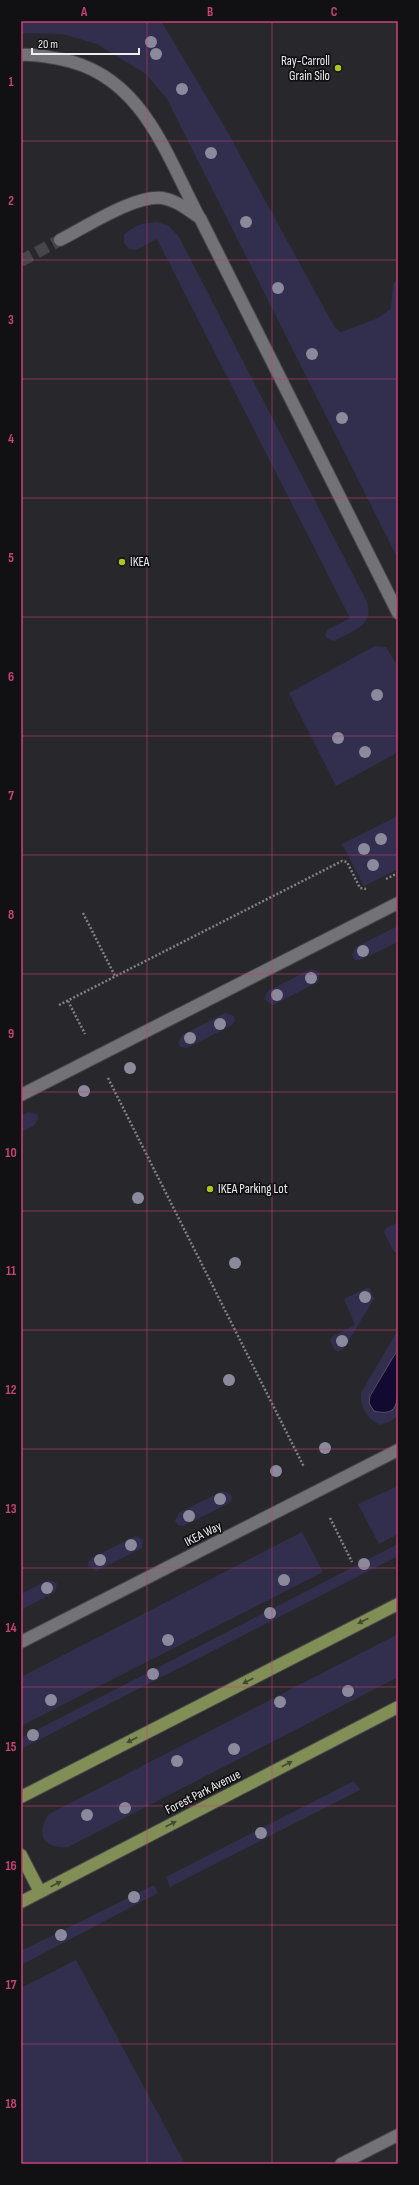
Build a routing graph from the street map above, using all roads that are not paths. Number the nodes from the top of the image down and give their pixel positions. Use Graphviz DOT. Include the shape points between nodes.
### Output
graph roads {
  1 [pos="21,55"];
  2 [pos="200,218"];
  3 [pos="60,240"];
  4 [pos="398,613"];
  5 [pos="398,903"];
  6 [pos="21,1095"];
  7 [pos="398,1450"];
  8 [pos="398,1604"];
  9 [pos="21,1642"];
  10 [pos="398,1707"];
  11 [pos="21,1797"];
  12 [pos="21,1855"];
  13 [pos="40,1892"];
  14 [pos="21,1902"];
  15 [pos="398,2135"];
  16 [pos="341,2164"];
  1 -- 2 [label="lane" via="73,62 99,72 117,84 133,100 151,125"];
  2 -- 3 [label="lane" via="168,200 146,199 127,205"];
  2 -- 4 [label="lane"];
  5 -- 6 [label="lane"];
  7 -- 9 [label="lane, IKEA Way"];
  8 -- 11 [label="main road, one-way"];
  13 -- 10 [label="main road, Forest Park Avenue, one-way"];
  12 -- 13 [label="main road"];
  13 -- 14 [label="main road, Forest Park Avenue"];
  15 -- 16 [label="lane"];
}
